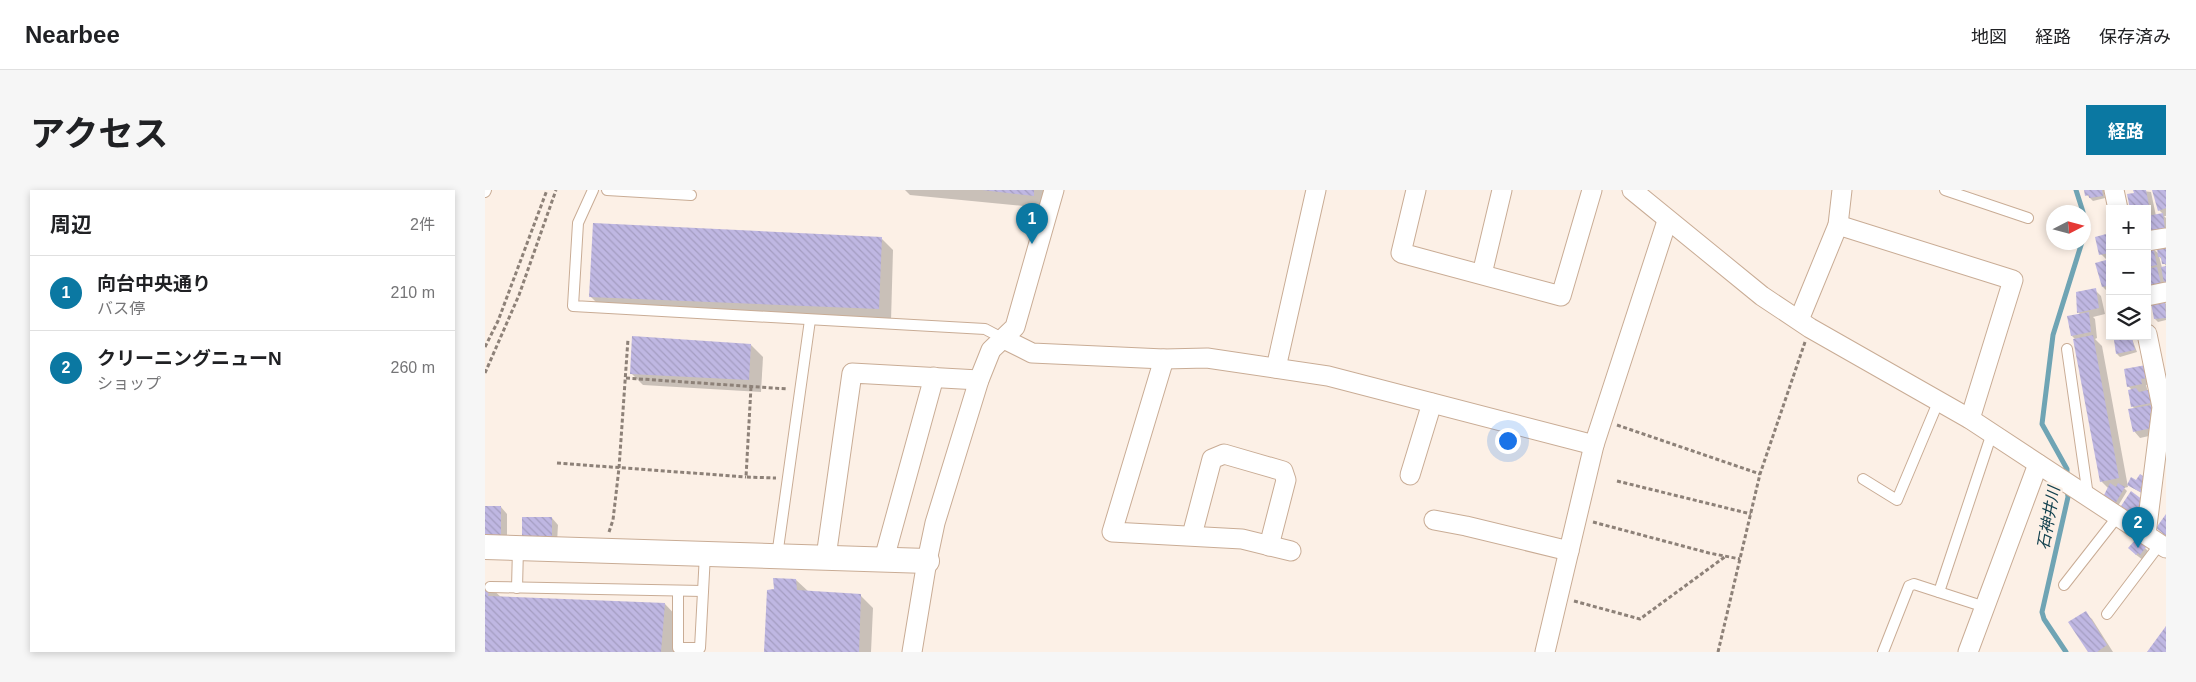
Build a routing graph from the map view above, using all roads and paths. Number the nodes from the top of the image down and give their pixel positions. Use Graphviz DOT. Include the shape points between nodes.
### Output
graph roads {
  1 [pos="547,190"];
  2 [pos="556,190"];
  3 [pos="593,190"];
  4 [pos="607,190"];
  5 [pos="1054,190"];
  6 [pos="1316,190"];
  7 [pos="1416,190"];
  8 [pos="1502,190"];
  9 [pos="1592,190"];
  10 [pos="1632,190"];
  11 [pos="1842,190"];
  12 [pos="1945,190"];
  13 [pos="2114,190"];
  14 [pos="691,195"];
  15 [pos="2117,205"];
  16 [pos="2028,218"];
  17 [pos="1667,221"];
  18 [pos="1838,225"];
  19 [pos="2166,238"];
  20 [pos="2151,241"];
  21 [pos="1482,274"];
  22 [pos="2166,292"];
  23 [pos="2151,295"];
  24 [pos="810,320"];
  25 [pos="1804,324"];
  26 [pos="628,339"];
  27 [pos="1004,339"];
  28 [pos="2148,340"];
  29 [pos="485,347"];
  30 [pos="2067,349"];
  31 [pos="1164,359"];
  32 [pos="1276,368"];
  33 [pos="485,370"];
  34 [pos="934,377"];
  35 [pos="626,378"];
  36 [pos="979,380"];
  37 [pos="751,387"];
  38 [pos="800,390"];
  39 [pos="1939,400"];
  40 [pos="1433,403"];
  41 [pos="2164,407"];
  42 [pos="1970,419"];
  43 [pos="1602,420"];
  44 [pos="1992,433"];
  45 [pos="1593,445"];
  46 [pos="557,463"];
  47 [pos="2038,464"];
  48 [pos="619,468"];
  49 [pos="1760,474"];
  50 [pos="1410,475"];
  51 [pos="747,477"];
  52 [pos="788,479"];
  53 [pos="1863,479"];
  54 [pos="1617,481"];
  55 [pos="2084,493"];
  56 [pos="1751,514"];
  57 [pos="2118,516"];
  58 [pos="1578,518"];
  59 [pos="1434,520"];
  60 [pos="1192,535"];
  61 [pos="2157,542"];
  62 [pos="1269,546"];
  63 [pos="485,547"];
  64 [pos="518,548"];
  65 [pos="607,551"];
  66 [pos="1291,551"];
  67 [pos="1569,551"];
  68 [pos="705,554"];
  69 [pos="777,556"];
  70 [pos="1726,556"];
  71 [pos="826,558"];
  72 [pos="884,559"];
  73 [pos="1740,559"];
  74 [pos="927,561"];
  75 [pos="2064,585"];
  76 [pos="489,587"];
  77 [pos="517,588"];
  78 [pos="678,591"];
  79 [pos="703,592"];
  80 [pos="1939,592"];
  81 [pos="1558,597"];
  82 [pos="1985,607"];
  83 [pos="2107,614"];
  84 [pos="1974,650"];
  85 [pos="911,652"];
  86 [pos="1545,652"];
  87 [pos="1718,652"];
  88 [pos="1883,652"];
  1 -- 29 [label="path" via="498,321"];
  2 -- 33 [label="path" via="519,295"];
  3 -- 24 [label="lane" via="578,223 573,306"];
  4 -- 14 [label="lane"];
  5 -- 27 [label="street" via="1015,327"];
  6 -- 32 [label="street"];
  7 -- 21 [label="street" via="1401,253"];
  8 -- 21 [label="street"];
  9 -- 21 [label="street" via="1561,296"];
  10 -- 17 [label="street"];
  11 -- 18 [label="street"];
  12 -- 16 [label="lane"];
  13 -- 15 [label="street"];
  17 -- 25 [label="street" via="1762,296"];
  17 -- 43 [label="street"];
  18 -- 25 [label="street"];
  18 -- 42 [label="street" via="2013,280"];
  19 -- 20 [label="street"];
  22 -- 23 [label="street"];
  24 -- 27 [label="lane" via="985,329"];
  24 -- 38 [label="lane"];
  25 -- 39 [label="street"];
  25 -- 49 [label="path"];
  26 -- 35 [label="path"];
  27 -- 31 [label="street" via="1032,353"];
  27 -- 36 [label="street" via="991,350"];
  28 -- 41 [label="street"];
  30 -- 55 [label="lane"];
  31 -- 32 [label="street" via="1207,358"];
  31 -- 60 [label="street" via="1112,532"];
  32 -- 40 [label="street" via="1328,376"];
  34 -- 36 [label="street"];
  34 -- 71 [label="street" via="852,373"];
  34 -- 72 [label="street"];
  35 -- 37 [label="path"];
  35 -- 48 [label="path"];
  36 -- 74 [label="street" via="935,523"];
  37 -- 38 [label="path"];
  37 -- 51 [label="path"];
  38 -- 52 [label="lane"];
  39 -- 42 [label="street"];
  39 -- 53 [label="lane" via="1897,500"];
  40 -- 45 [label="street"];
  40 -- 50 [label="street"];
  41 -- 61 [label="street"];
  42 -- 44 [label="street"];
  43 -- 45 [label="street"];
  43 -- 49 [label="path"];
  44 -- 47 [label="street"];
  44 -- 80 [label="lane"];
  45 -- 58 [label="street"];
  46 -- 48 [label="path"];
  47 -- 55 [label="street"];
  47 -- 82 [label="street"];
  48 -- 51 [label="path"];
  48 -- 65 [label="path"];
  49 -- 56 [label="path"];
  51 -- 52 [label="path"];
  52 -- 69 [label="lane"];
  54 -- 56 [label="path"];
  55 -- 57 [label="street"];
  56 -- 73 [label="path"];
  57 -- 61 [label="street"];
  57 -- 75 [label="lane"];
  58 -- 67 [label="street"];
  58 -- 70 [label="path"];
  59 -- 67 [label="street"];
  60 -- 62 [label="street" via="1242,539"];
  60 -- 62 [label="street" via="1212,459 1224,454 1283,471 1286,480"];
  61 -- 83 [label="lane"];
  62 -- 66 [label="street"];
  63 -- 64 [label="street"];
  64 -- 65 [label="street"];
  64 -- 77 [label="lane"];
  65 -- 68 [label="street"];
  67 -- 81 [label="street"];
  68 -- 69 [label="street"];
  68 -- 79 [label="lane"];
  69 -- 71 [label="street"];
  70 -- 73 [label="path"];
  70 -- 81 [label="path" via="1640,618"];
  71 -- 72 [label="street"];
  72 -- 74 [label="street"];
  73 -- 87 [label="path"];
  74 -- 85 [label="street"];
  76 -- 77 [label="lane"];
  77 -- 78 [label="lane"];
  78 -- 79 [label="lane"];
  78 -- 79 [label="lane" via="678,648 700,648"];
  80 -- 82 [label="lane"];
  80 -- 88 [label="lane" via="1914,584 1909,586"];
  81 -- 86 [label="street"];
  82 -- 84 [label="street"];
}
